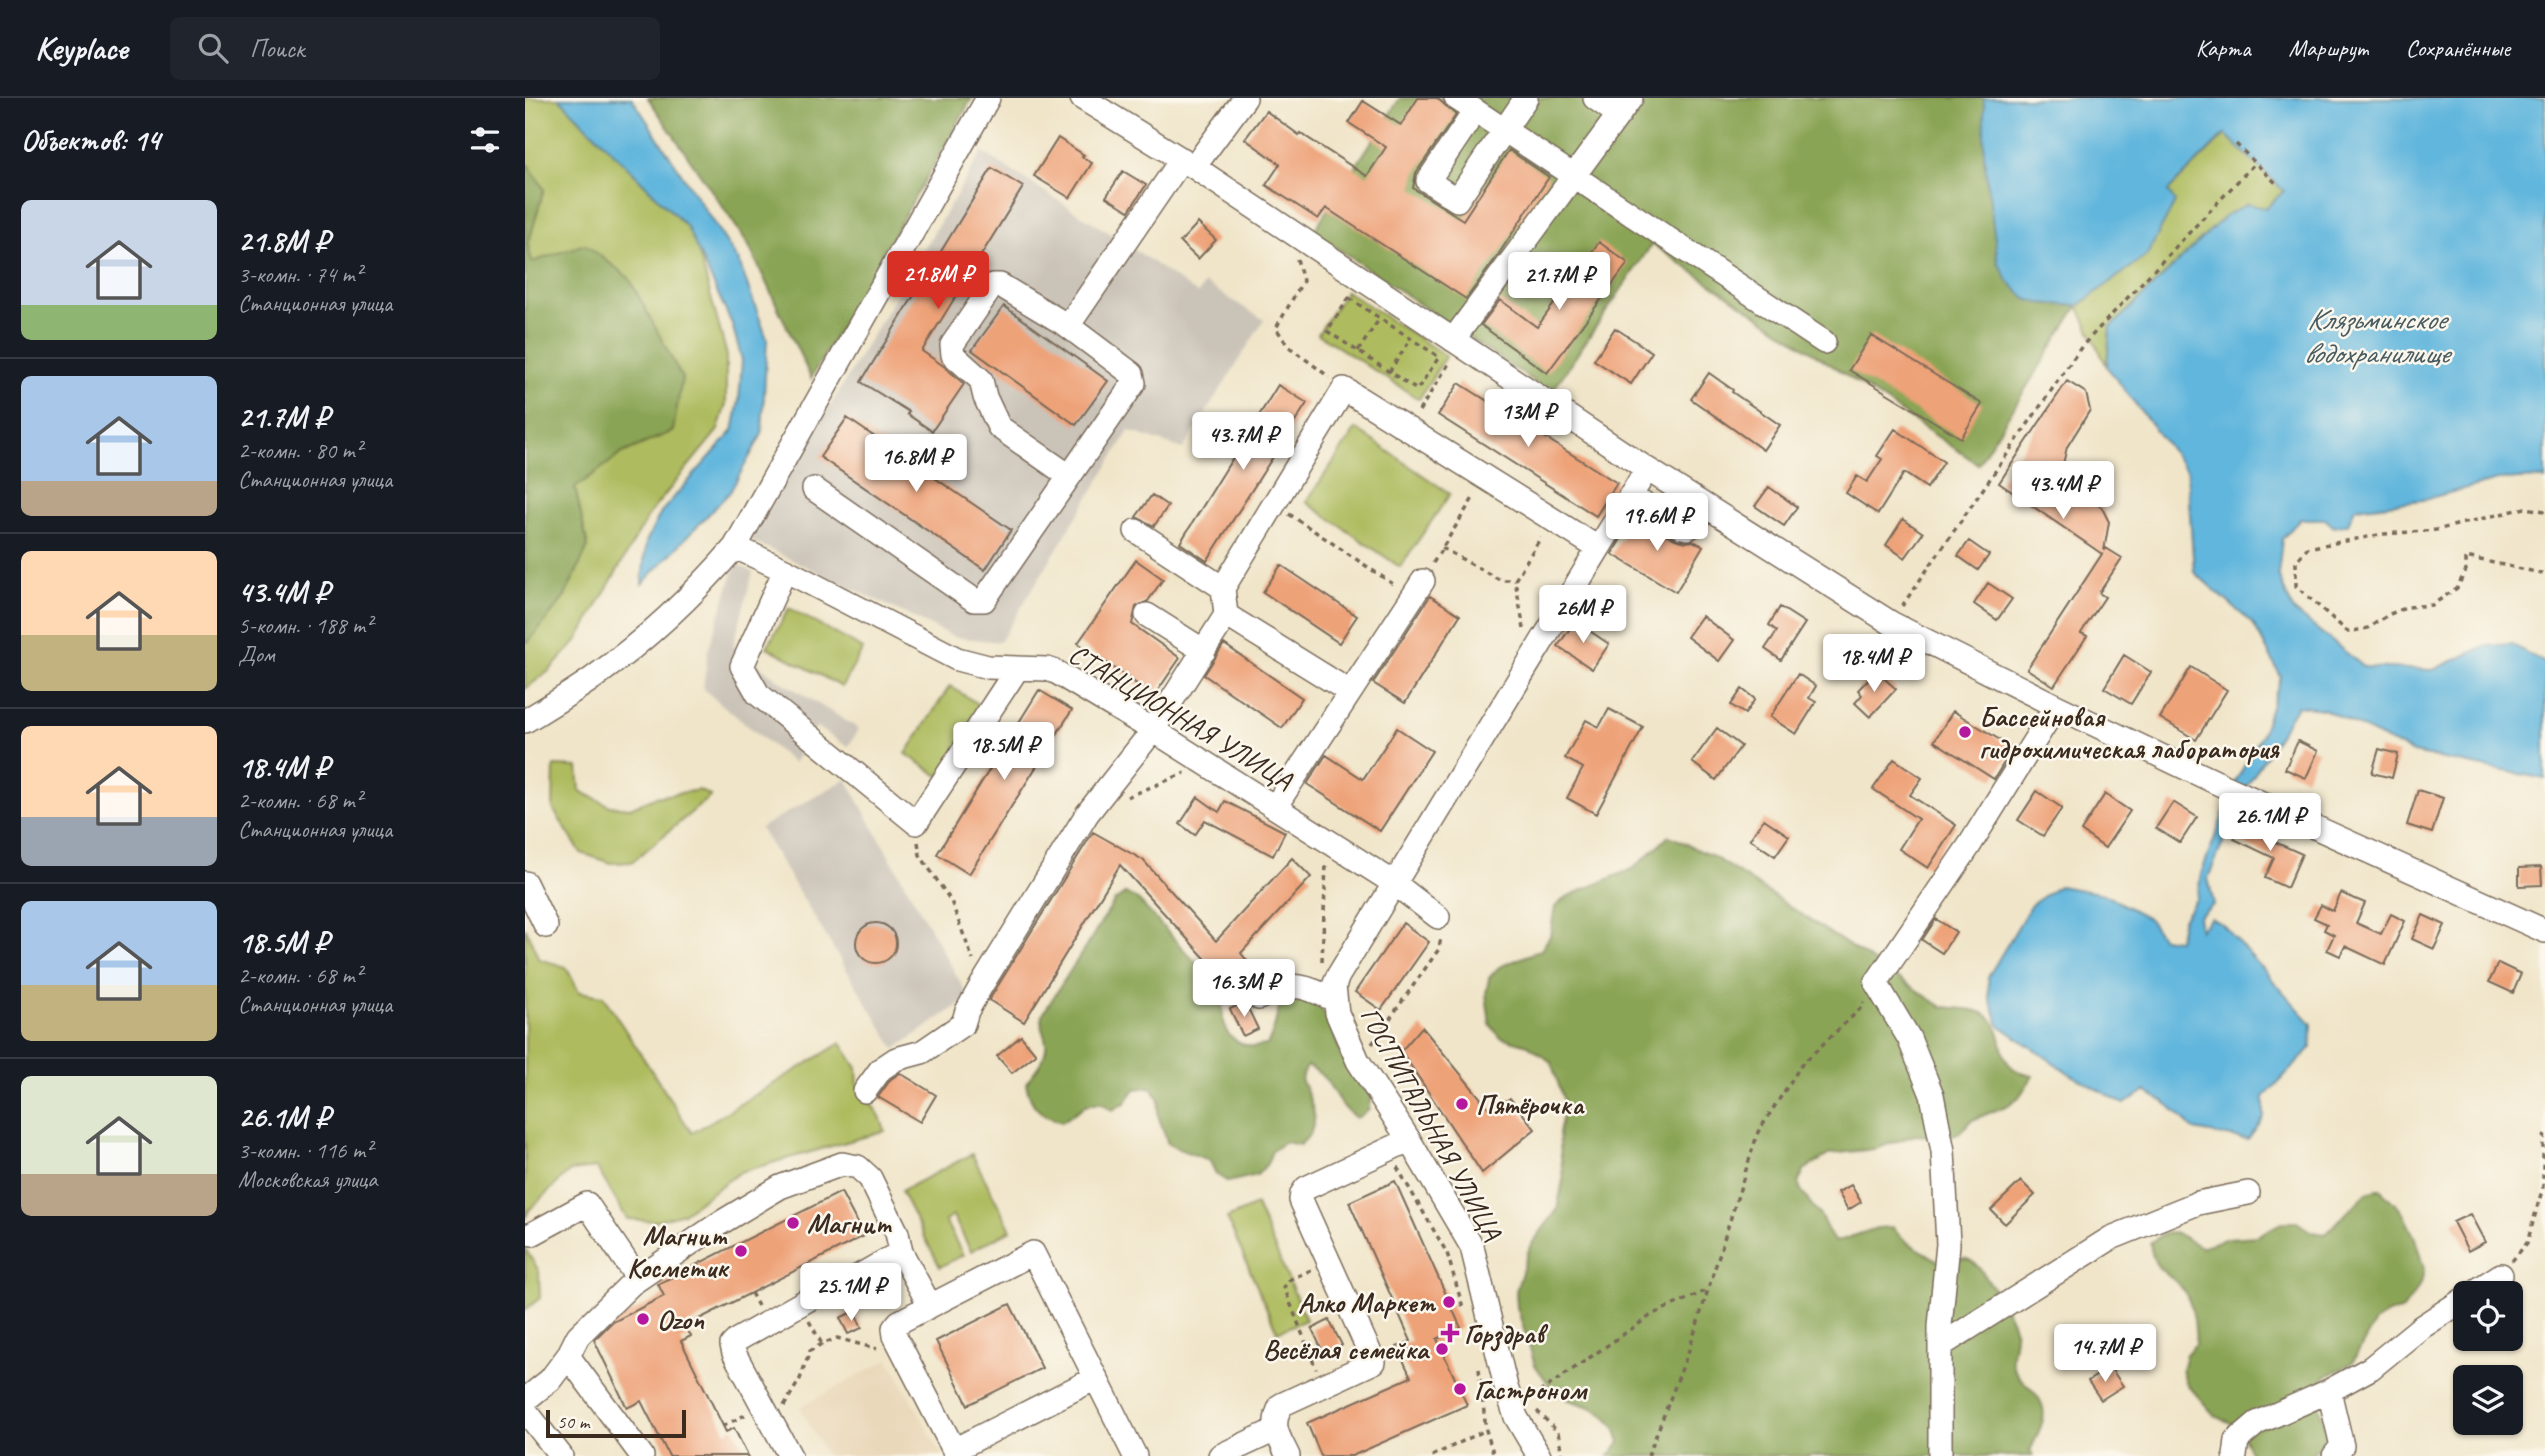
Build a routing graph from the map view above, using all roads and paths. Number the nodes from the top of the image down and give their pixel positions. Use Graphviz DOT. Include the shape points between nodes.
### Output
graph roads {
  1 [pos="988,98"];
  2 [pos="1082,98"];
  3 [pos="1245,98"];
  4 [pos="1455,98"];
  5 [pos="1526,98"];
  6 [pos="1595,98"];
  7 [pos="1625,106"];
  8 [pos="1475,111"];
  9 [pos="1505,131"];
  10 [pos="2236,144"];
  11 [pos="1188,163"];
  12 [pos="2255,163"];
  13 [pos="1573,177"];
  14 [pos="2277,184"];
  15 [pos="1288,230"];
  16 [pos="1380,318"];
  17 [pos="1068,326"];
  18 [pos="1411,339"];
  19 [pos="1824,342"];
  20 [pos="1457,343"];
  21 [pos="1358,351"];
  22 [pos="1389,372"];
  23 [pos="1344,389"];
  24 [pos="1408,428"];
  25 [pos="1647,469"];
  26 [pos="1069,476"];
  27 [pos="1485,479"];
  28 [pos="814,489"];
  29 [pos="1630,496"];
  30 [pos="1274,504"];
  31 [pos="1704,505"];
  32 [pos="2545,511"];
  33 [pos="1552,520"];
  34 [pos="1136,531"];
  35 [pos="735,547"];
  36 [pos="1442,548"];
  37 [pos="1598,548"];
  38 [pos="785,570"];
  39 [pos="2545,575"];
  40 [pos="1515,580"];
  41 [pos="1223,587"];
  42 [pos="1417,589"];
  43 [pos="1147,615"];
  44 [pos="1226,615"];
  45 [pos="1891,623"];
  46 [pos="1204,650"];
  47 [pos="1530,661"];
  48 [pos="1017,669"];
  49 [pos="1350,692"];
  50 [pos="2056,706"];
  51 [pos="525,721"];
  52 [pos="1153,730"];
  53 [pos="1206,764"];
  54 [pos="1122,799"];
  55 [pos="1275,807"];
  56 [pos="916,823"];
  57 [pos="1327,841"];
  58 [pos="525,883"];
  59 [pos="1394,883"];
  60 [pos="1438,917"];
  61 [pos="546,926"];
  62 [pos="2545,931"];
  63 [pos="1331,973"];
  64 [pos="1876,983"];
  65 [pos="981,986"];
  66 [pos="1259,998"];
  67 [pos="1335,1000"];
  68 [pos="1369,1047"];
  69 [pos="865,1091"];
  70 [pos="2545,1135"];
  71 [pos="1409,1140"];
  72 [pos="1385,1151"];
  73 [pos="2248,1193"];
  74 [pos="532,1234"];
  75 [pos="901,1252"];
  76 [pos="2501,1275"];
  77 [pos="638,1279"];
  78 [pos="1289,1280"];
  79 [pos="2492,1281"];
  80 [pos="1708,1290"];
  81 [pos="800,1304"];
  82 [pos="930,1306"];
  83 [pos="2453,1306"];
  84 [pos="1465,1314"];
  85 [pos="822,1344"];
  86 [pos="900,1345"];
  87 [pos="1940,1346"];
  88 [pos="568,1356"];
  89 [pos="1478,1363"];
  90 [pos="1096,1378"];
  91 [pos="1323,1386"];
  92 [pos="2329,1391"];
  93 [pos="525,1400"];
  94 [pos="1528,1401"];
  95 [pos="525,1410"];
  96 [pos="770,1419"];
  97 [pos="1275,1430"];
  98 [pos="1486,1430"];
  99 [pos="1530,1452"];
  100 [pos="948,1453"];
  101 [pos="561,1456"];
  102 [pos="642,1456"];
  103 [pos="790,1456"];
  104 [pos="1135,1456"];
  105 [pos="1220,1456"];
  106 [pos="1288,1456"];
  107 [pos="1432,1456"];
  108 [pos="1494,1456"];
  109 [pos="1648,1456"];
  110 [pos="1940,1456"];
  111 [pos="2235,1456"];
  112 [pos="2334,1456"];
  1 -- 35 [label="street"];
  2 -- 11 [label="street"];
  3 -- 11 [label="street"];
  4 -- 8 [label="street"];
  5 -- 9 [label="street"];
  6 -- 7 [label="street"];
  7 -- 13 [label="street"];
  8 -- 9 [label="street"];
  8 -- 9 [label="street" via="1428,181 1457,200"];
  9 -- 13 [label="street"];
  10 -- 12 [label="path"];
  11 -- 15 [label="street"];
  11 -- 17 [label="street"];
  12 -- 14 [label="path"];
  12 -- 45 [label="path" via="2082,346"];
  13 -- 19 [label="street"];
  13 -- 20 [label="street"];
  15 -- 20 [label="street"];
  15 -- 23 [label="path" via="1303,281 1276,328 1288,346"];
  16 -- 18 [label="path"];
  16 -- 21 [label="path"];
  16 -- 21 [label="path" via="1349,298 1327,331"];
  17 -- 26 [label="street" via="1132,374 1133,383"];
  17 -- 26 [label="street" via="993,285 952,345 953,355 981,380 999,427"];
  18 -- 22 [label="path"];
  18 -- 22 [label="path" via="1439,357 1417,390"];
  20 -- 24 [label="path"];
  20 -- 25 [label="street"];
  21 -- 22 [label="path"];
  23 -- 24 [label="street"];
  23 -- 30 [label="street"];
  24 -- 27 [label="street"];
  25 -- 29 [label="street"];
  25 -- 31 [label="street"];
  26 -- 28 [label="street" via="984,600 974,600"];
  27 -- 33 [label="street"];
  27 -- 36 [label="path"];
  29 -- 31 [label="street" via="1688,528"];
  29 -- 37 [label="street"];
  30 -- 41 [label="street"];
  30 -- 42 [label="path"];
  31 -- 45 [label="street"];
  32 -- 39 [label="path" via="2525,508 2435,530 2307,548 2296,562 2296,586 2348,632 2368,628 2408,607 2432,605 2457,588 2466,570 2466,557"];
  33 -- 37 [label="street"];
  33 -- 40 [label="path"];
  34 -- 41 [label="street"];
  35 -- 38 [label="street, СТАНЦИОННАЯ УЛИЦА"];
  35 -- 51 [label="street" via="656,629 593,678"];
  36 -- 40 [label="path" via="1500,580"];
  36 -- 42 [label="path"];
  37 -- 47 [label="street"];
  38 -- 48 [label="street, СТАНЦИОННАЯ УЛИЦА" via="957,659"];
  38 -- 56 [label="street" via="742,666 758,694"];
  40 -- 47 [label="path"];
  41 -- 44 [label="street"];
  42 -- 49 [label="street"];
  43 -- 46 [label="street"];
  44 -- 46 [label="street"];
  44 -- 49 [label="street"];
  45 -- 50 [label="street"];
  46 -- 52 [label="street"];
  47 -- 59 [label="street"];
  48 -- 52 [label="street, СТАНЦИОННАЯ УЛИЦА" via="1056,672"];
  48 -- 56 [label="street"];
  49 -- 55 [label="street"];
  50 -- 62 [label="street"];
  50 -- 64 [label="street"];
  52 -- 53 [label="street, СТАНЦИОННАЯ УЛИЦА"];
  52 -- 65 [label="street" via="1087,814"];
  53 -- 54 [label="path"];
  53 -- 55 [label="street, СТАНЦИОННАЯ УЛИЦА"];
  55 -- 57 [label="street, СТАНЦИОННАЯ УЛИЦА"];
  56 -- 65 [label="path" via="920,855 951,901"];
  57 -- 59 [label="street, СТАНЦИОННАЯ УЛИЦА"];
  57 -- 63 [label="path" via="1322,959"];
  58 -- 61 [label="street"];
  59 -- 60 [label="street, СТАНЦИОННАЯ УЛИЦА"];
  59 -- 63 [label="street"];
  60 -- 68 [label="path" via="1439,949"];
  63 -- 67 [label="street, ГОСПИТАЛЬНАЯ УЛИЦА"];
  64 -- 80 [label="path" via="1859,1010 1802,1064 1758,1132"];
  64 -- 87 [label="street" via="1909,1038 1932,1095 1943,1151 1948,1244"];
  65 -- 69 [label="street" via="963,1024 922,1052 881,1069"];
  66 -- 67 [label="street" via="1278,988 1301,985"];
  67 -- 71 [label="street, ГОСПИТАЛЬНАЯ УЛИЦА" via="1357,1061"];
  70 -- 76 [label="path" via="2543,1187 2527,1243"];
  71 -- 72 [label="street"];
  71 -- 99 [label="street, ГОСПИТАЛЬНАЯ УЛИЦА" via="1472,1247 1506,1387"];
  72 -- 84 [label="path" via="1447,1253"];
  72 -- 91 [label="street" via="1302,1194 1374,1362"];
  73 -- 87 [label="street" via="2198,1203 2112,1238"];
  74 -- 77 [label="street" via="587,1204"];
  75 -- 77 [label="street" via="897,1233 870,1178 858,1167 842,1164 781,1187"];
  75 -- 81 [label="street"];
  75 -- 82 [label="street"];
  76 -- 79 [label="street"];
  77 -- 88 [label="street" via="578,1336"];
  78 -- 91 [label="path" via="1284,1293"];
  80 -- 94 [label="path" via="1653,1314"];
  80 -- 109 [label="path"];
  81 -- 85 [label="path"];
  81 -- 96 [label="street" via="732,1345"];
  82 -- 86 [label="street" via="894,1328"];
  82 -- 90 [label="street" via="1033,1253"];
  83 -- 92 [label="street" via="2371,1368"];
  85 -- 86 [label="path" via="837,1338 878,1349 882,1355"];
  85 -- 96 [label="path" via="810,1351 800,1379 782,1409"];
  86 -- 100 [label="street"];
  87 -- 110 [label="street"];
  88 -- 93 [label="street" via="550,1380"];
  88 -- 102 [label="street"];
  89 -- 98 [label="path"];
  90 -- 100 [label="street"];
  90 -- 104 [label="street"];
  91 -- 97 [label="street" via="1281,1405 1274,1419"];
  92 -- 111 [label="street" via="2257,1423 2237,1440"];
  92 -- 112 [label="street" via="2342,1446"];
  95 -- 101 [label="street"];
  96 -- 103 [label="street"];
  97 -- 105 [label="street"];
  97 -- 106 [label="street"];
  98 -- 107 [label="path"];
  98 -- 108 [label="path"];
}
